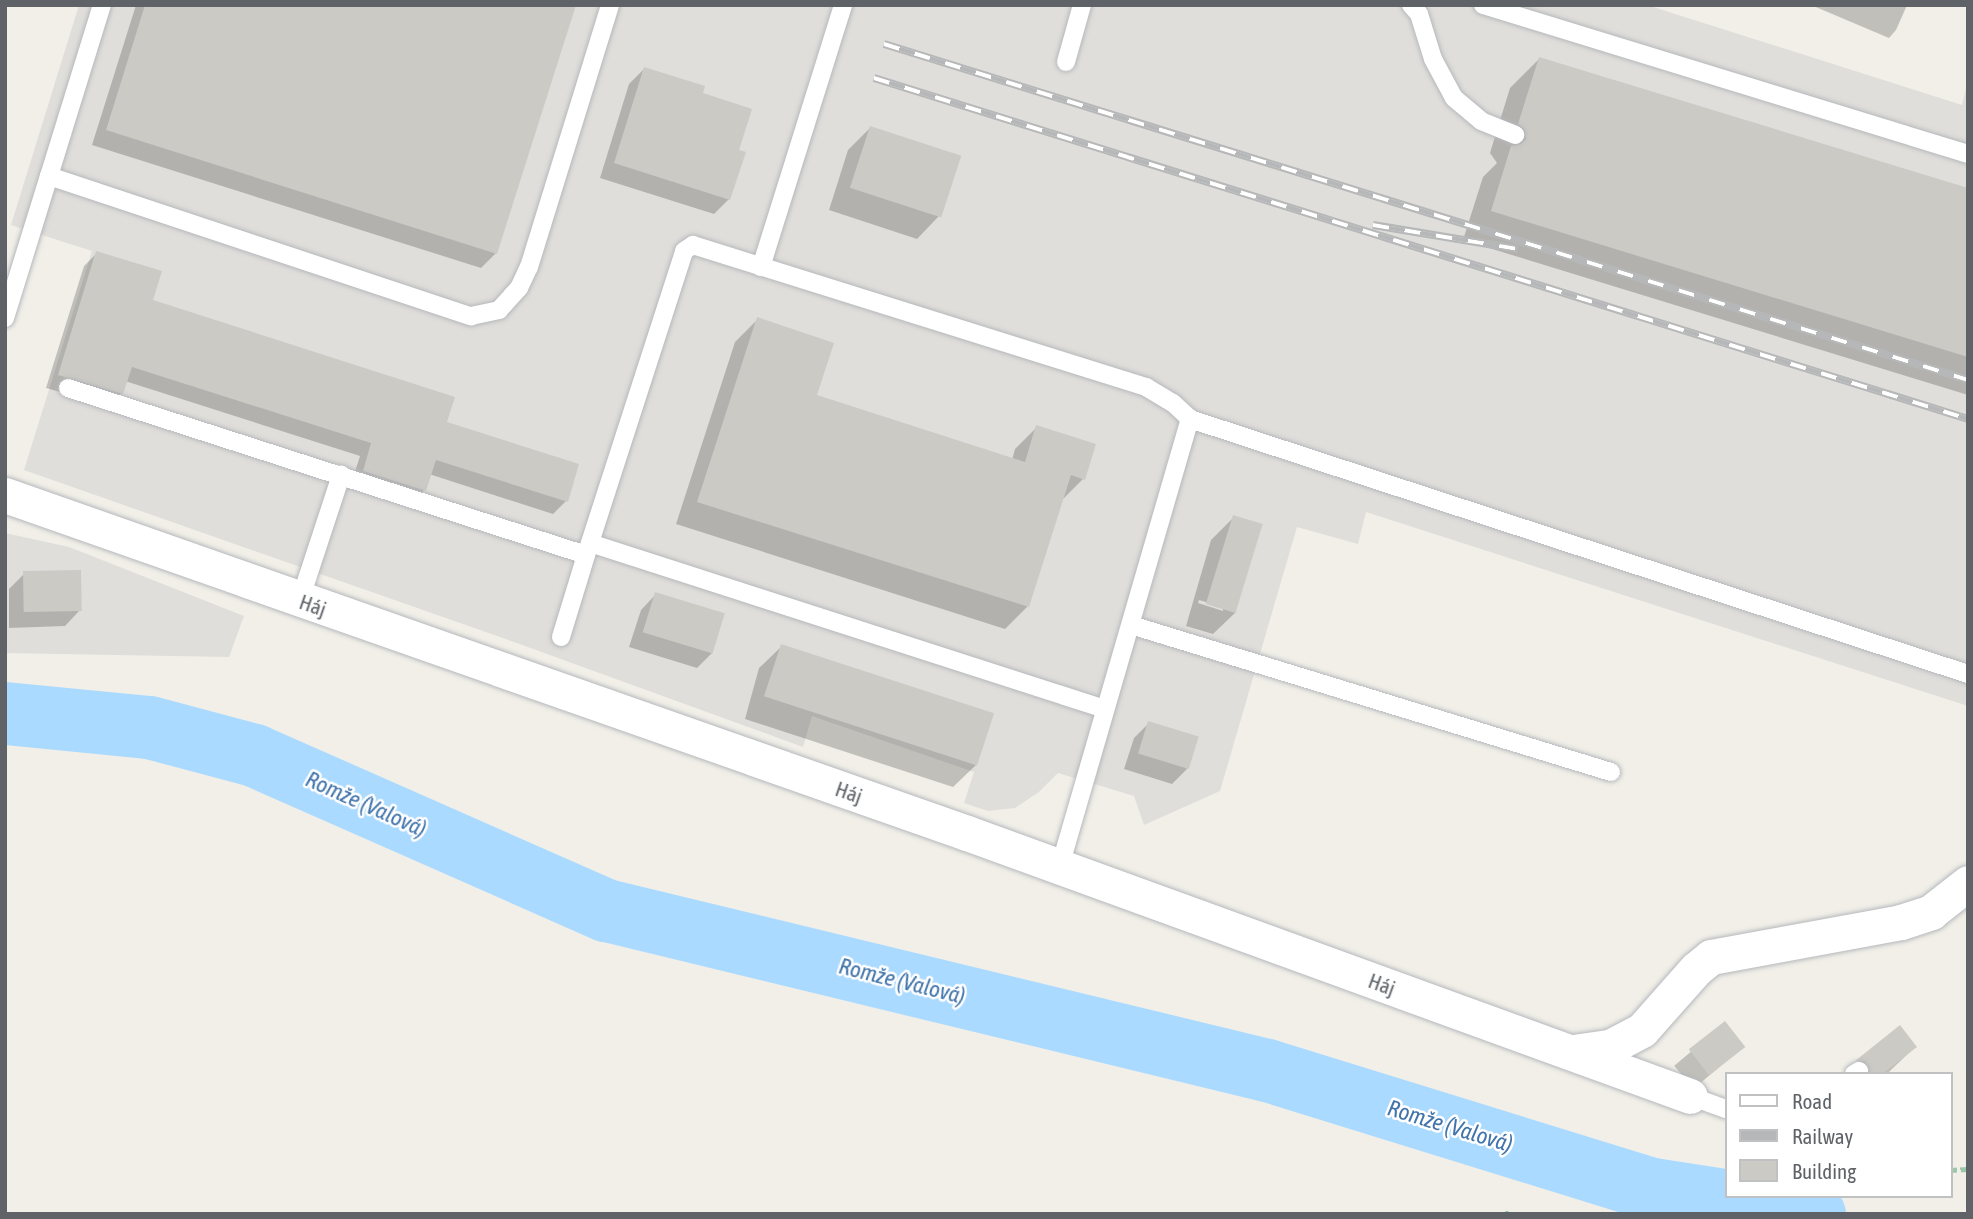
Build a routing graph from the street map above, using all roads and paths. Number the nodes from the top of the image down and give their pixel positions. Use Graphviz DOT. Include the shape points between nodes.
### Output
graph roads {
  1 [pos="102,5"];
  2 [pos="610,5"];
  3 [pos="843,5"];
  4 [pos="1082,5"];
  5 [pos="1411,5"];
  6 [pos="1483,5"];
  7 [pos="1066,62"];
  8 [pos="1515,135"];
  9 [pos="1968,154"];
  10 [pos="49,176"];
  11 [pos="761,267"];
  12 [pos="5,318"];
  13 [pos="68,388"];
  14 [pos="1190,419"];
  15 [pos="341,475"];
  16 [pos="5,495"];
  17 [pos="588,549"];
  18 [pos="300,600"];
  19 [pos="1131,625"];
  20 [pos="561,637"];
  21 [pos="1968,674"];
  22 [pos="1105,709"];
  23 [pos="1611,772"];
  24 [pos="1060,866"];
  25 [pos="1968,883"];
  26 [pos="1569,1052"];
  27 [pos="1690,1096"];
  28 [pos="1724,1108"];
  1 -- 10 [label="lane"];
  2 -- 10 [label="lane" via="529,267 506,304 489,314 471,316"];
  3 -- 11 [label="lane"];
  4 -- 7 [label="lane"];
  5 -- 8 [label="lane" via="1454,97 1481,121"];
  6 -- 9 [label="lane"];
  10 -- 12 [label="lane"];
  11 -- 14 [label="lane" via="1146,387"];
  11 -- 17 [label="lane" via="693,245 684,251"];
  13 -- 15 [label="lane"];
  14 -- 19 [label="lane"];
  14 -- 21 [label="lane"];
  15 -- 17 [label="lane"];
  15 -- 18 [label="lane"];
  16 -- 18 [label="street, Háj"];
  17 -- 20 [label="lane"];
  17 -- 22 [label="lane"];
  18 -- 24 [label="street, Háj"];
  19 -- 22 [label="lane"];
  19 -- 23 [label="lane"];
  22 -- 24 [label="lane"];
  24 -- 26 [label="street, Háj"];
  25 -- 26 [label="street" via="1931,912 1901,922 1711,957 1636,1034 1596,1051"];
  26 -- 27 [label="street, Háj"];
  27 -- 28 [label="lane"];
}
